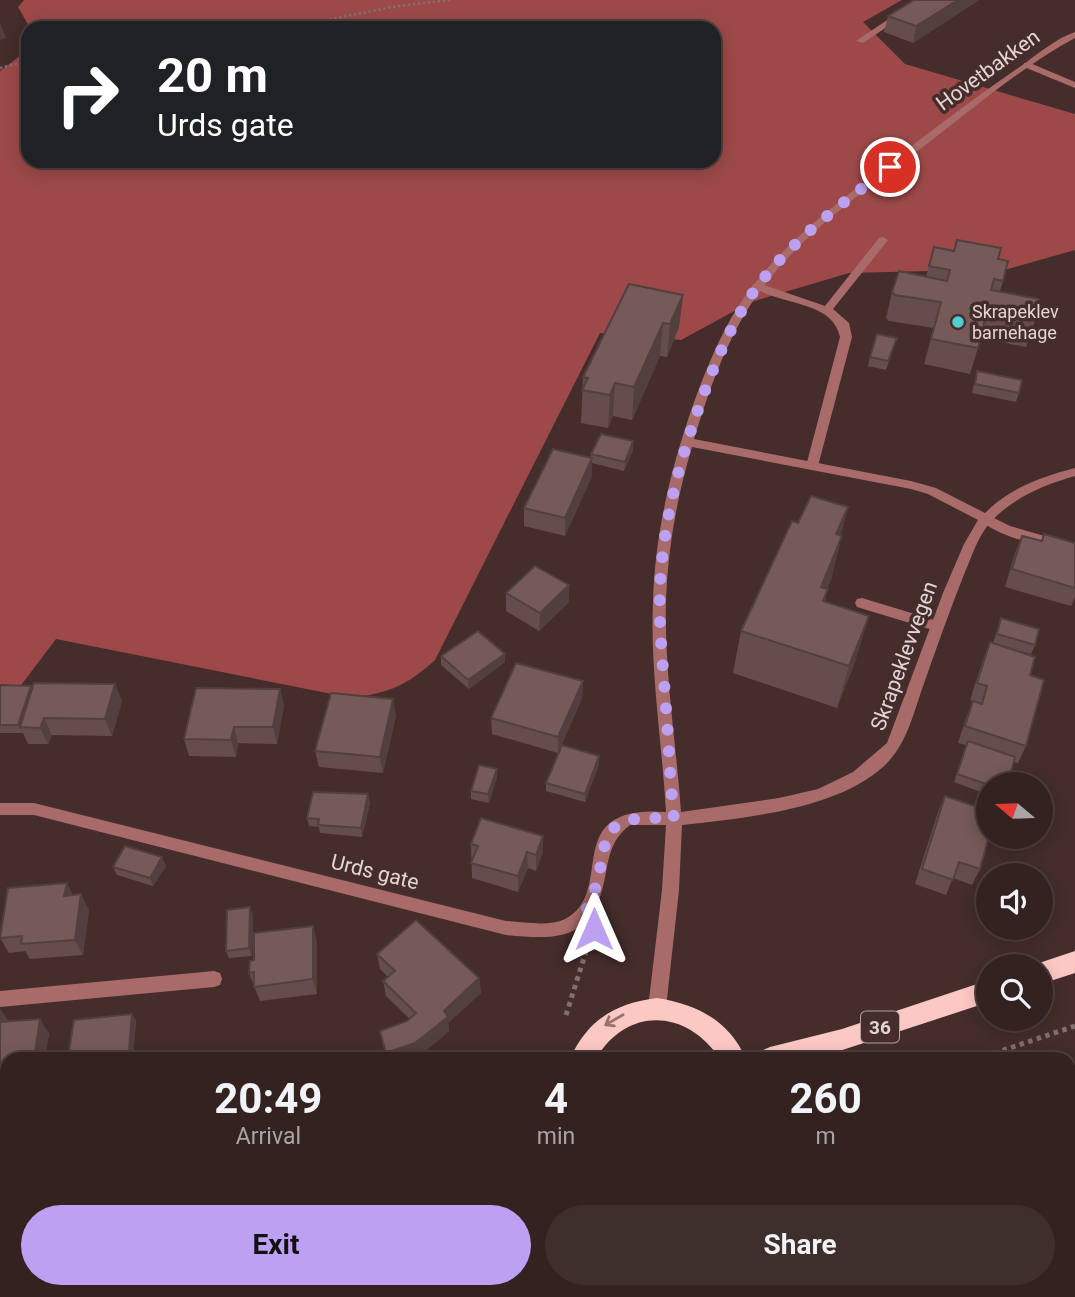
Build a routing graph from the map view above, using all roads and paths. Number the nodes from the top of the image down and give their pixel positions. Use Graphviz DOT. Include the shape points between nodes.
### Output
graph roads {
  1 [pos="450,0"];
  2 [pos="923,0"];
  3 [pos="321,21"];
  4 [pos="1075,35"];
  5 [pos="860,41"];
  6 [pos="21,63"];
  7 [pos="1027,65"];
  8 [pos="0,68"];
  9 [pos="1075,85"];
  10 [pos="883,240"];
  11 [pos="757,286"];
  12 [pos="827,310"];
  13 [pos="686,442"];
  14 [pos="812,466"];
  15 [pos="1075,472"];
  16 [pos="986,519"];
  17 [pos="1075,550"];
  18 [pos="862,603"];
  19 [pos="936,626"];
  20 [pos="0,809"];
  21 [pos="674,819"];
  22 [pos="587,908"];
  23 [pos="1075,962"];
  24 [pos="1053,969"];
  25 [pos="214,979"];
  26 [pos="976,995"];
  27 [pos="0,999"];
  28 [pos="657,1008"];
  29 [pos="566,1015"];
  30 [pos="1075,1026"];
  31 [pos="584,1052"];
  32 [pos="729,1052"];
  33 [pos="797,1052"];
  34 [pos="998,1052"];
  1 -- 3 [label="path"];
  2 -- 5 [label="street"];
  4 -- 7 [label="street, Hovetbakken"];
  6 -- 8 [label="path"];
  7 -- 9 [label="street"];
  7 -- 11 [label="street, Hovetbakken" via="837,209"];
  10 -- 12 [label="street"];
  11 -- 12 [label="street"];
  11 -- 13 [label="street, Hovetbakken" via="717,359"];
  12 -- 14 [label="street" via="843,323 846,337"];
  13 -- 14 [label="street"];
  13 -- 21 [label="street, Hovetbakken" via="661,573"];
  14 -- 16 [label="street" via="932,491"];
  15 -- 16 [label="street, Skrapeklevvegen" via="1046,479 1019,493"];
  16 -- 17 [label="street"];
  16 -- 19 [label="street, Skrapeklevvegen"];
  18 -- 19 [label="street"];
  19 -- 21 [label="street, Skrapeklevvegen" via="903,724 893,747 876,766 812,799"];
  20 -- 22 [label="street, Urds gate" via="34,809 506,928 560,928 576,922"];
  21 -- 22 [label="street" via="643,817 624,821 609,832 597,890"];
  21 -- 28 [label="street, Hovetbakken"];
  22 -- 29 [label="path" via="594,929"];
  23 -- 24 [label="highway"];
  25 -- 27 [label="street"];
  26 -- 33 [label="highway, 36"];
  28 -- 31 [label="highway, one-way" via="617,1017 600,1029"];
  28 -- 32 [label="highway" via="691,1016 719,1037"];
  30 -- 34 [label="path"];
}
